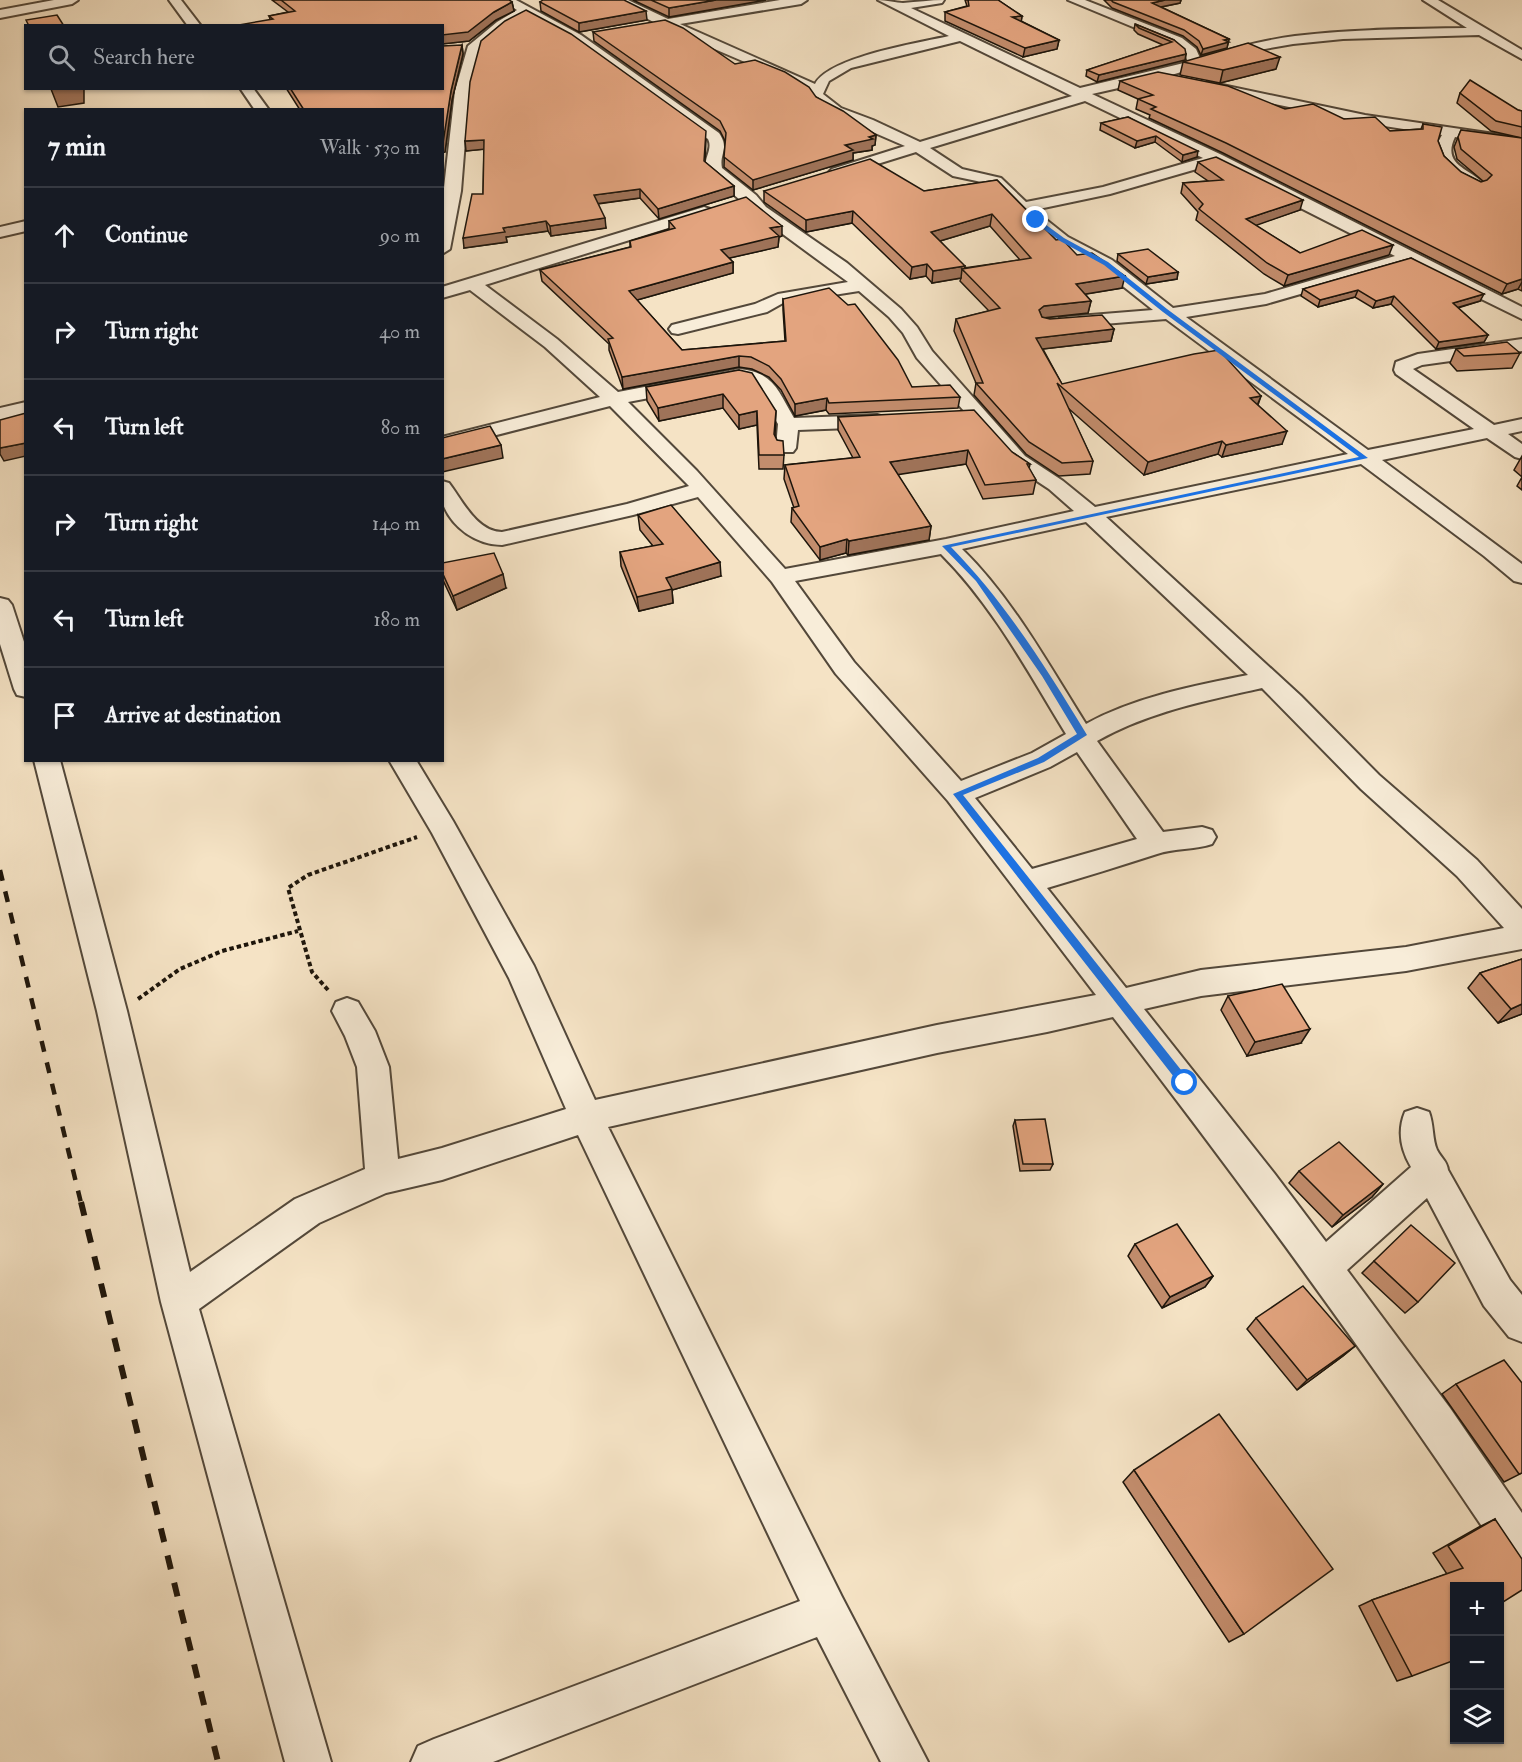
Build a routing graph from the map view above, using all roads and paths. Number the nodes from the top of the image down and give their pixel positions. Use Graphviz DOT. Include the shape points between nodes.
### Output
graph roads {
  1 [pos="72,0"];
  2 [pos="175,0"];
  3 [pos="507,0"];
  4 [pos="618,0"];
  5 [pos="801,0"];
  6 [pos="884,0"];
  7 [pos="938,0"];
  8 [pos="1074,0"];
  9 [pos="1429,0"];
  10 [pos="532,7"];
  11 [pos="899,7"];
  12 [pos="1,11"];
  13 [pos="668,23"];
  14 [pos="193,24"];
  15 [pos="645,27"];
  16 [pos="1479,31"];
  17 [pos="600,34"];
  18 [pos="960,37"];
  19 [pos="577,38"];
  20 [pos="1522,55"];
  21 [pos="1196,64"];
  22 [pos="1153,76"];
  23 [pos="247,90"];
  24 [pos="816,94"];
  25 [pos="1082,94"];
  26 [pos="261,108"];
  27 [pos="1451,131"];
  28 [pos="1522,142"];
  29 [pos="918,147"];
  30 [pos="1217,158"];
  31 [pos="817,178"];
  32 [pos="1477,185"];
  33 [pos="755,196"];
  34 [pos="1023,207"];
  35 [pos="24,226"];
  36 [pos="0,232"];
  37 [pos="444,238"];
  38 [pos="1410,257"];
  39 [pos="473,284"];
  40 [pos="863,285"];
  41 [pos="444,292"];
  42 [pos="1169,314"];
  43 [pos="1522,314"];
  44 [pos="1048,324"];
  45 [pos="678,329"];
  46 [pos="1522,345"];
  47 [pos="614,399"];
  48 [pos="24,408"];
  49 [pos="0,414"];
  50 [pos="978,415"];
  51 [pos="956,416"];
  52 [pos="901,420"];
  53 [pos="788,424"];
  54 [pos="1522,425"];
  55 [pos="1491,432"];
  56 [pos="444,443"];
  57 [pos="786,448"];
  58 [pos="1522,453"];
  59 [pos="1365,458"];
  60 [pos="702,489"];
  61 [pos="444,491"];
  62 [pos="1090,514"];
  63 [pos="946,546"];
  64 [pos="1522,576"];
  65 [pos="780,577"];
  66 [pos="0,605"];
  67 [pos="1266,679"];
  68 [pos="24,683"];
  69 [pos="1082,735"];
  70 [pos="48,762"];
  71 [pos="403,762"];
  72 [pos="957,794"];
  73 [pos="443,828"];
  74 [pos="1202,837"];
  75 [pos="1156,843"];
  76 [pos="1027,882"];
  77 [pos="1522,929"];
  78 [pos="298,931"];
  79 [pos="1522,937"];
  80 [pos="1121,1002"];
  81 [pos="112,1011"];
  82 [pos="347,1011"];
  83 [pos="586,1117"];
  84 [pos="1417,1123"];
  85 [pos="1432,1169"];
  86 [pos="383,1178"];
  87 [pos="1324,1267"];
  88 [pos="179,1302"];
  89 [pos="1522,1324"];
  90 [pos="1522,1549"];
  91 [pos="827,1612"];
  92 [pos="308,1762"];
  93 [pos="434,1762"];
  94 [pos="905,1762"];
  1 -- 12 [label="street"];
  2 -- 14 [label="street"];
  3 -- 10 [label="street"];
  4 -- 13 [label="street"];
  5 -- 13 [label="street"];
  6 -- 11 [label="street"];
  7 -- 11 [label="street"];
  8 -- 21 [label="street" via="1178,41 1191,52"];
  9 -- 16 [label="street"];
  10 -- 19 [label="street"];
  10 -- 37 [label="street" via="469,46"];
  11 -- 18 [label="street"];
  13 -- 15 [label="street"];
  13 -- 24 [label="street" via="800,80"];
  16 -- 20 [label="street"];
  16 -- 21 [label="street" via="1293,40"];
  17 -- 19 [label="street"];
  18 -- 24 [label="street" via="846,65 824,79"];
  18 -- 25 [label="street"];
  19 -- 33 [label="street" via="714,136 719,149 714,156 715,170"];
  21 -- 22 [label="street"];
  22 -- 25 [label="street"];
  22 -- 27 [label="street" via="1365,119"];
  23 -- 26 [label="street"];
  24 -- 29 [label="street" via="836,111"];
  25 -- 29 [label="street"];
  25 -- 30 [label="street"];
  27 -- 28 [label="street"];
  27 -- 32 [label="street" via="1444,155"];
  29 -- 31 [label="street"];
  29 -- 34 [label="street" via="958,173 996,181"];
  30 -- 34 [label="street" via="1125,186"];
  30 -- 38 [label="street"];
  33 -- 39 [label="street"];
  33 -- 40 [label="street" via="760,210"];
  34 -- 42 [label="street" via="1062,240 1113,268"];
  35 -- 36 [label="street"];
  38 -- 42 [label="street" via="1265,299"];
  38 -- 43 [label="street"];
  39 -- 41 [label="street"];
  39 -- 47 [label="street"];
  40 -- 45 [label="street" via="778,299 761,308"];
  40 -- 50 [label="street" via="911,331 924,354"];
  42 -- 44 [label="street"];
  42 -- 59 [label="street"];
  46 -- 55 [label="street" via="1418,360 1403,366 1409,375"];
  47 -- 53 [label="street" via="738,375 752,376 767,388"];
  47 -- 56 [label="street"];
  47 -- 60 [label="street"];
  48 -- 49 [label="street"];
  50 -- 51 [label="street"];
  50 -- 62 [label="street" via="1018,460"];
  52 -- 53 [label="street"];
  53 -- 57 [label="street"];
  54 -- 55 [label="street"];
  55 -- 58 [label="street"];
  55 -- 59 [label="street"];
  59 -- 62 [label="street"];
  59 -- 64 [label="street"];
  60 -- 61 [label="street" via="498,539 473,529"];
  60 -- 65 [label="street"];
  62 -- 63 [label="street"];
  62 -- 67 [label="street"];
  63 -- 65 [label="street"];
  63 -- 69 [label="street" via="979,580"];
  65 -- 72 [label="street" via="845,668"];
  66 -- 68 [label="street"];
  67 -- 69 [label="street" via="1179,698"];
  67 -- 77 [label="street" via="1378,789 1467,868"];
  69 -- 72 [label="street" via="1041,760"];
  69 -- 75 [label="street" via="1129,810"];
  70 -- 81 [label="street"];
  71 -- 73 [label="street"];
  72 -- 76 [label="street"];
  73 -- 78 [label="path" via="308,875 288,888"];
  73 -- 83 [label="street" via="523,975"];
  74 -- 75 [label="street"];
  75 -- 76 [label="street"];
  76 -- 80 [label="street"];
  78 -- 81 [label="path" via="222,951 180,969 147,994"];
  78 -- 82 [label="path" via="312,972"];
  79 -- 80 [label="street" via="1406,959 1202,983"];
  80 -- 83 [label="street"];
  80 -- 87 [label="street"];
  81 -- 88 [label="street"];
  82 -- 86 [label="street" via="373,1067"];
  83 -- 86 [label="street" via="442,1164"];
  83 -- 91 [label="street"];
  84 -- 85 [label="street" via="1419,1150"];
  85 -- 87 [label="street"];
  85 -- 89 [label="street" via="1497,1293"];
  86 -- 88 [label="street" via="307,1211"];
  87 -- 90 [label="street"];
  88 -- 92 [label="street"];
  91 -- 93 [label="street"];
  91 -- 94 [label="street"];
}
